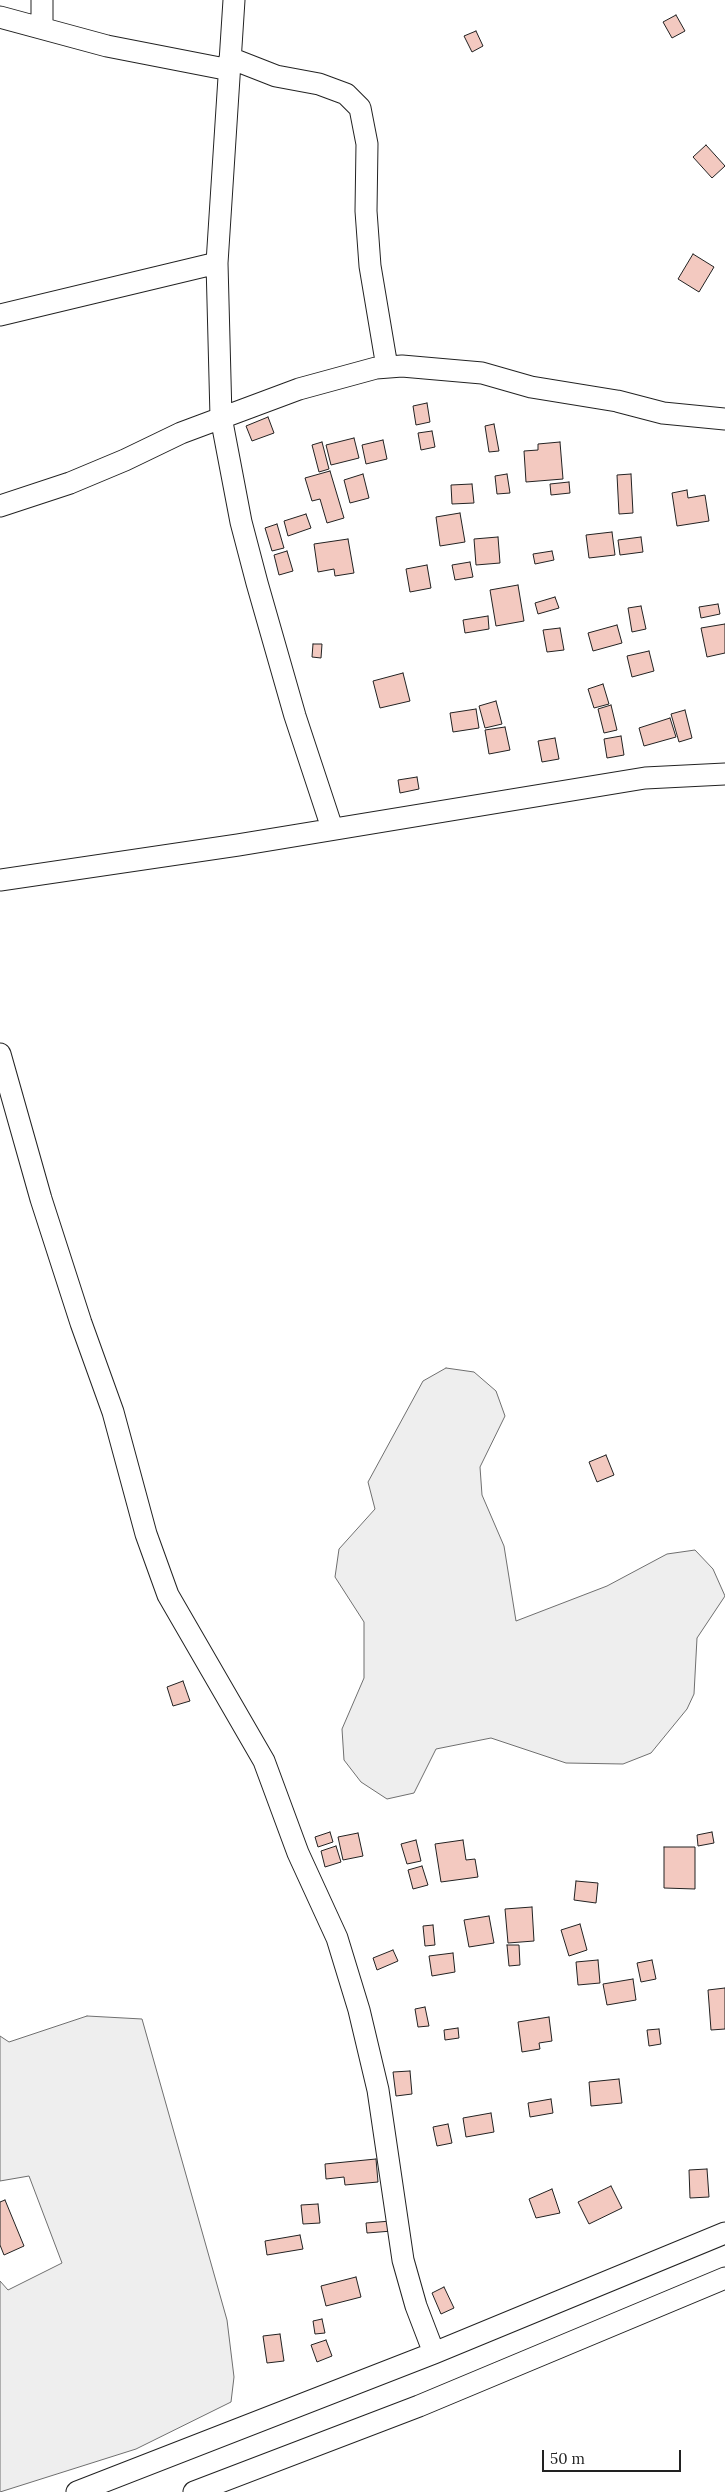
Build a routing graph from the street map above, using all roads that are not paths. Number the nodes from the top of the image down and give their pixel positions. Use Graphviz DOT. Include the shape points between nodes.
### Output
graph roads {
  1 [pos="42,0"];
  2 [pos="234,0"];
  3 [pos="0,17"];
  4 [pos="42,26"];
  5 [pos="230,64"];
  6 [pos="217,262"];
  7 [pos="0,315"];
  8 [pos="387,367"];
  9 [pos="221,417"];
  10 [pos="725,419"];
  11 [pos="0,506"];
  12 [pos="725,774"];
  13 [pos="332,828"];
  14 [pos="0,880"];
  15 [pos="0,1054"];
  16 [pos="725,2233"];
  17 [pos="725,2278"];
  18 [pos="434,2353"];
  19 [pos="77,2492"];
  20 [pos="194,2492"];
  1 -- 4 [label="street"];
  2 -- 5 [label="street"];
  3 -- 4 [label="street"];
  4 -- 5 [label="street" via="107,46"];
  5 -- 6 [label="street"];
  5 -- 8 [label="street" via="319,84 346,94 360,108 367,144 366,211 370,266"];
  6 -- 7 [label="street"];
  6 -- 9 [label="street"];
  8 -- 9 [label="street" via="299,388"];
  8 -- 10 [label="street" via="482,373 531,387 617,401 663,413"];
  9 -- 11 [label="street" via="70,483"];
  9 -- 13 [label="street" via="241,522 257,583 292,707"];
  12 -- 13 [label="street" via="646,778"];
  13 -- 14 [label="street"];
  15 -- 18 [label="street" via="41,1199 80,1323 113,1412 146,1534 168,1594 264,1762 298,1852 337,1938 378,2090 403,2260"];
  16 -- 18 [label="street"];
  17 -- 20 [label="street" via="418,2406"];
  18 -- 19 [label="street"];
}
